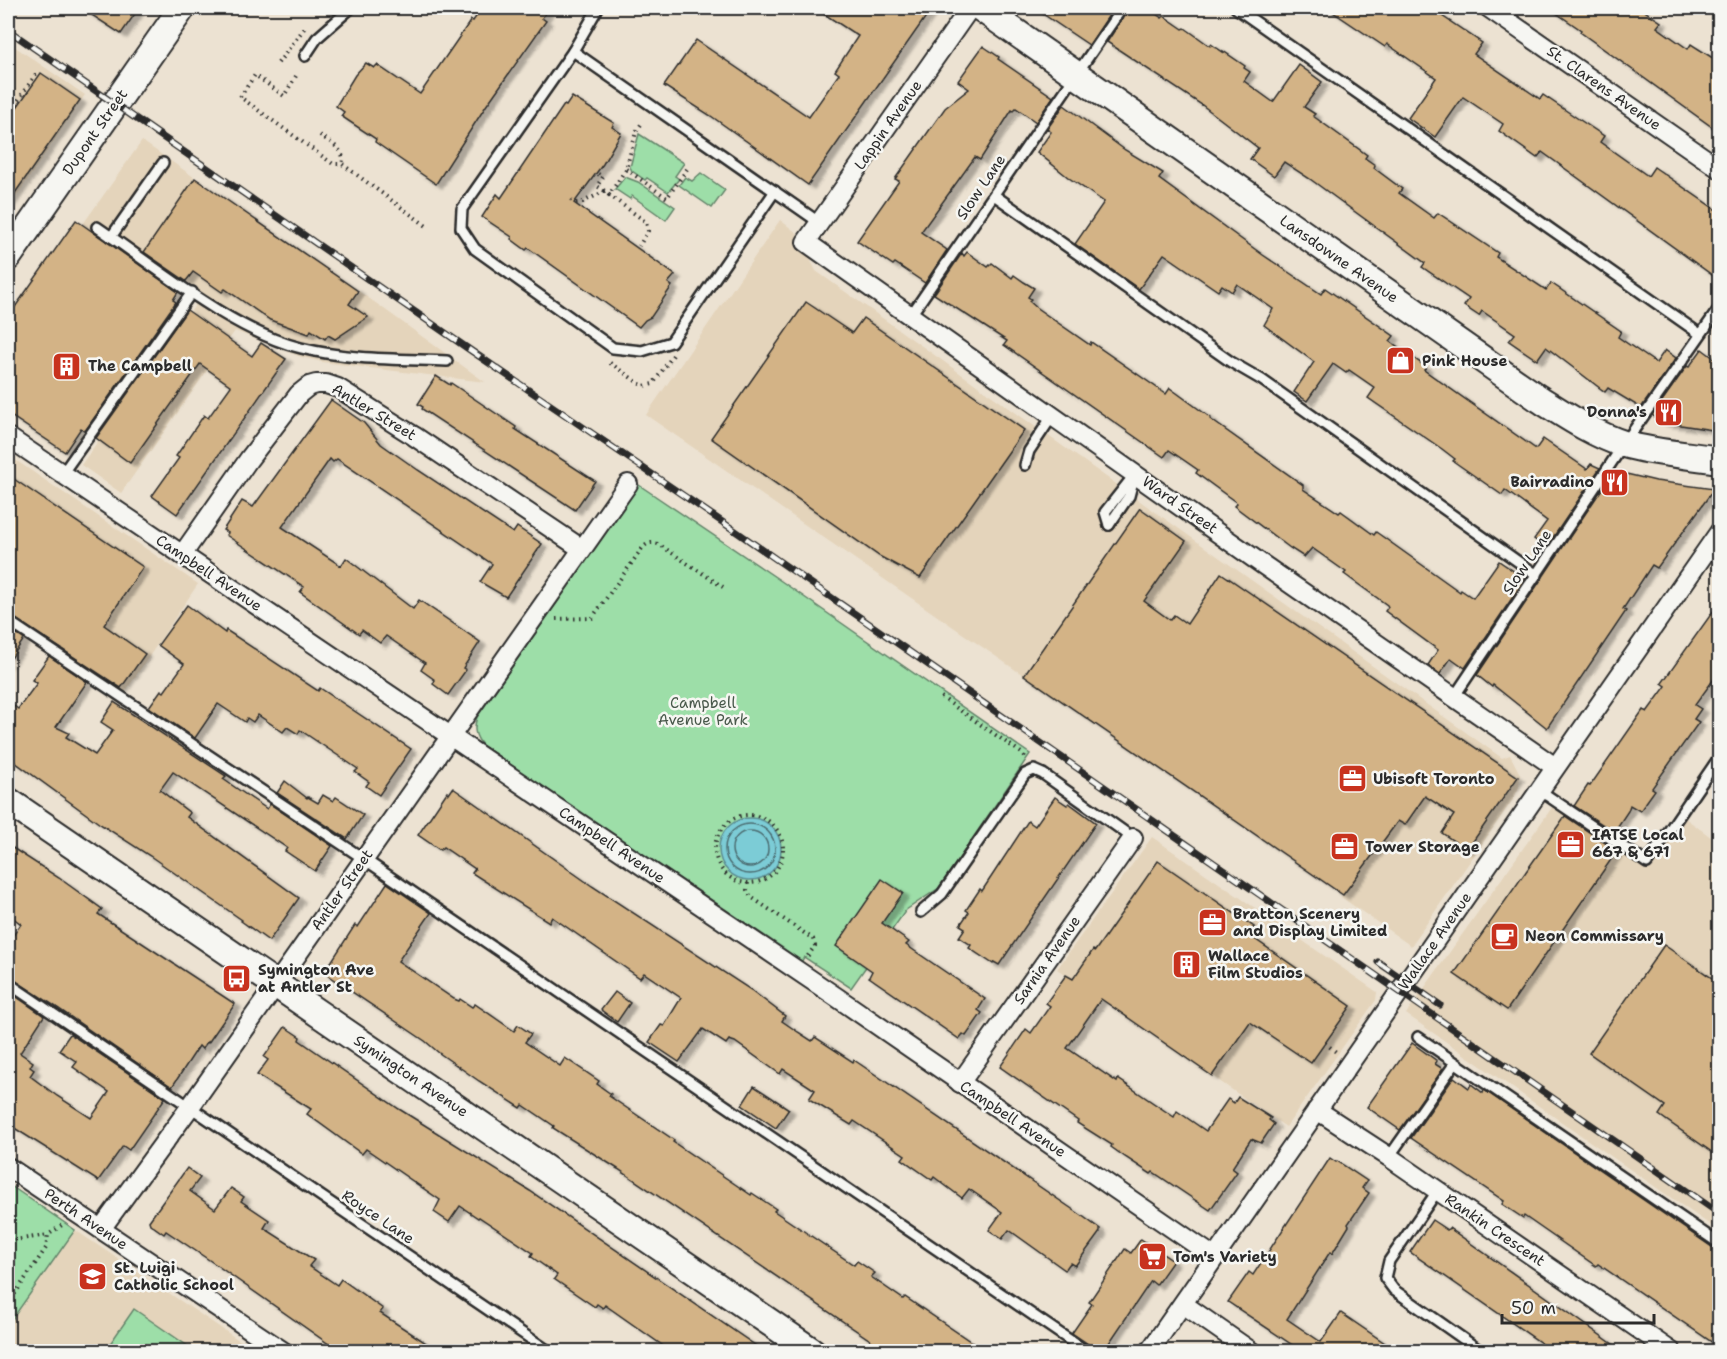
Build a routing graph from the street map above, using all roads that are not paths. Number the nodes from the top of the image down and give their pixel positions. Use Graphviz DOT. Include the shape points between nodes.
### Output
graph roads {
  1 [pos="182,8"];
  2 [pos="351,8"];
  3 [pos="598,8"];
  4 [pos="970,8"];
  5 [pos="981,8"];
  6 [pos="1122,8"];
  7 [pos="1236,8"];
  8 [pos="1489,8"];
  9 [pos="573,51"];
  10 [pos="305,56"];
  11 [pos="1076,75"];
  12 [pos="163,163"];
  13 [pos="1719,169"];
  14 [pos="775,191"];
  15 [pos="993,195"];
  16 [pos="820,223"];
  17 [pos="96,227"];
  18 [pos="111,237"];
  19 [pos="806,242"];
  20 [pos="8,257"];
  21 [pos="192,292"];
  22 [pos="1719,307"];
  23 [pos="910,315"];
  24 [pos="1700,334"];
  25 [pos="447,362"];
  26 [pos="1053,415"];
  27 [pos="8,437"];
  28 [pos="1624,444"];
  29 [pos="1719,460"];
  30 [pos="1025,465"];
  31 [pos="62,474"];
  32 [pos="1135,474"];
  33 [pos="628,484"];
  34 [pos="1719,531"];
  35 [pos="582,549"];
  36 [pos="182,555"];
  37 [pos="1537,575"];
  38 [pos="8,621"];
  39 [pos="1454,697"];
  40 [pos="451,735"];
  41 [pos="1719,756"];
  42 [pos="1555,767"];
  43 [pos="1539,790"];
  44 [pos="8,801"];
  45 [pos="1133,837"];
  46 [pos="364,859"];
  47 [pos="921,912"];
  48 [pos="8,983"];
  49 [pos="277,984"];
  50 [pos="1418,1037"];
  51 [pos="1455,1063"];
  52 [pos="960,1083"];
  53 [pos="189,1107"];
  54 [pos="1317,1110"];
  55 [pos="1389,1157"];
  56 [pos="8,1167"];
  57 [pos="1438,1190"];
  58 [pos="101,1229"];
  59 [pos="1719,1244"];
  60 [pos="1214,1257"];
  61 [pos="1183,1304"];
  62 [pos="284,1352"];
  63 [pos="550,1352"];
  64 [pos="813,1352"];
  65 [pos="1087,1352"];
  66 [pos="1149,1352"];
  67 [pos="1252,1352"];
  68 [pos="1482,1352"];
  69 [pos="1672,1352"];
  1 -- 20 [label="street, Dupont Street"];
  2 -- 10 [label="lane" via="316,38"];
  3 -- 9 [label="lane"];
  4 -- 16 [label="street, Lappin Avenue"];
  5 -- 11 [label="street, Lansdowne Avenue"];
  6 -- 11 [label="lane, Slow Lane"];
  7 -- 24 [label="lane"];
  8 -- 13 [label="street, St. Clarens Avenue"];
  9 -- 14 [label="lane"];
  9 -- 14 [label="lane" via="462,209 460,228 475,249 613,348 642,351 670,342"];
  11 -- 15 [label="lane, Slow Lane"];
  11 -- 28 [label="street, Lansdowne Avenue" via="1538,398"];
  12 -- 18 [label="lane"];
  14 -- 16 [label="lane"];
  15 -- 23 [label="lane, Slow Lane"];
  15 -- 37 [label="lane"];
  16 -- 19 [label="street, Lappin Avenue"];
  17 -- 18 [label="lane"];
  18 -- 21 [label="lane"];
  19 -- 23 [label="street, Ward Street"];
  21 -- 25 [label="lane" via="255,332 300,348 341,356"];
  21 -- 31 [label="lane"];
  22 -- 24 [label="lane, Slow Lane"];
  23 -- 26 [label="street, Ward Street"];
  24 -- 28 [label="lane, Slow Lane"];
  26 -- 30 [label="lane" via="1029,451"];
  26 -- 32 [label="street, Ward Street"];
  27 -- 31 [label="street, Campbell Avenue"];
  28 -- 29 [label="street, Lansdowne Avenue"];
  28 -- 37 [label="lane, Slow Lane"];
  31 -- 36 [label="street, Campbell Avenue"];
  32 -- 32 [label="lane" via="1105,512 1109,525 1129,496"];
  32 -- 39 [label="street, Ward Street"];
  33 -- 35 [label="street, Antler Street"];
  34 -- 42 [label="street, Wallace Avenue" via="1711,550"];
  35 -- 36 [label="street, Antler Street" via="405,430 338,388 322,383 299,394"];
  35 -- 40 [label="street, Antler Street"];
  36 -- 40 [label="street, Campbell Avenue"];
  37 -- 39 [label="lane, Slow Lane"];
  38 -- 46 [label="lane"];
  39 -- 42 [label="street, Ward Street"];
  40 -- 46 [label="street, Antler Street"];
  40 -- 52 [label="street, Campbell Avenue"];
  41 -- 43 [label="lane" via="1647,863"];
  42 -- 43 [label="street, Wallace Avenue"];
  43 -- 54 [label="street, Wallace Avenue"];
  44 -- 49 [label="street, Symington Avenue"];
  45 -- 47 [label="lane" via="1034,770 1025,774 942,894"];
  45 -- 52 [label="street, Sarnia Avenue"];
  46 -- 49 [label="street, Antler Street"];
  46 -- 65 [label="lane"];
  48 -- 53 [label="lane, Royce Lane"];
  49 -- 53 [label="street, Antler Street"];
  49 -- 64 [label="street, Symington Avenue"];
  50 -- 51 [label="lane"];
  51 -- 55 [label="lane"];
  51 -- 59 [label="lane"];
  52 -- 60 [label="street, Campbell Avenue"];
  53 -- 58 [label="street, Antler Street"];
  53 -- 63 [label="lane, Royce Lane"];
  54 -- 55 [label="street, Rankin Crescent"];
  54 -- 60 [label="street, Wallace Avenue"];
  55 -- 57 [label="street, Rankin Crescent"];
  56 -- 58 [label="street, Perth Avenue"];
  57 -- 68 [label="lane" via="1389,1261 1385,1278 1394,1290"];
  57 -- 69 [label="street, Rankin Crescent"];
  58 -- 62 [label="street, Perth Avenue"];
  60 -- 61 [label="street, Wallace Avenue"];
  61 -- 66 [label="street, Wallace Avenue"];
  61 -- 67 [label="street"];
}
